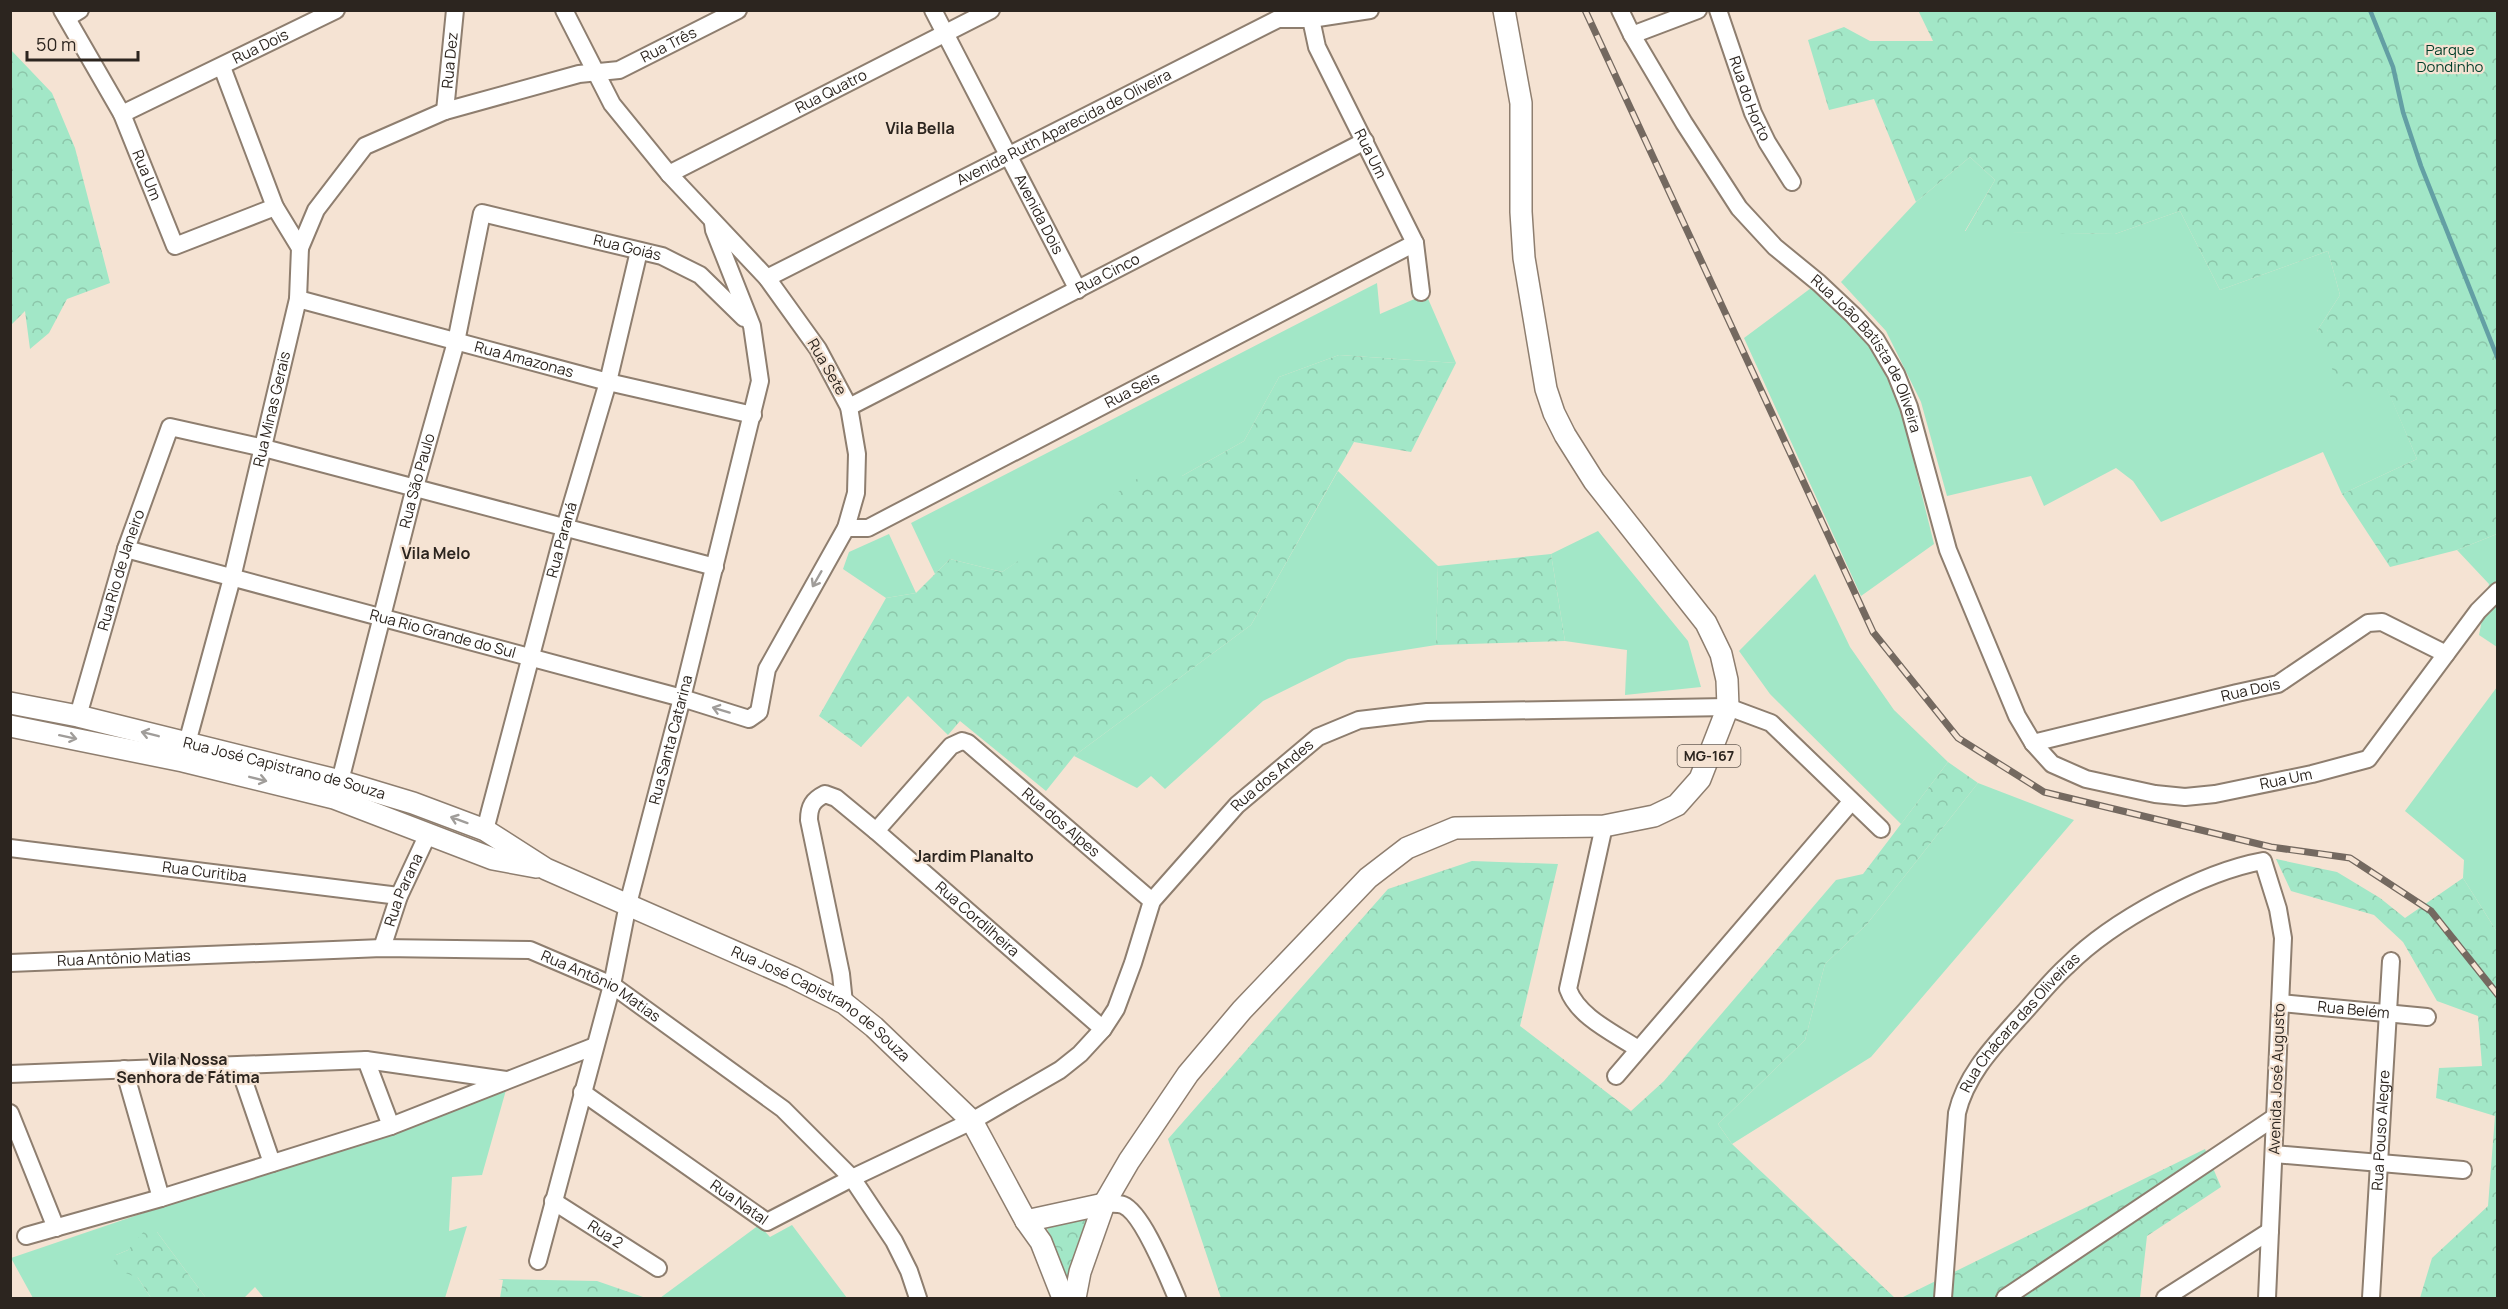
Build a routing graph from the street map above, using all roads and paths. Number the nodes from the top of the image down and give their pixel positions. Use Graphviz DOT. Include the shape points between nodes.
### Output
graph roads {
  1 [pos="336,10"];
  2 [pos="455,10"];
  3 [pos="564,10"];
  4 [pos="738,10"];
  5 [pos="933,10"];
  6 [pos="991,10"];
  7 [pos="1370,10"];
  8 [pos="1504,10"];
  9 [pos="1620,10"];
  10 [pos="1698,10"];
  11 [pos="1718,10"];
  12 [pos="70,13"];
  13 [pos="1276,15"];
  14 [pos="1311,19"];
  15 [pos="945,34"];
  16 [pos="1632,35"];
  17 [pos="222,67"];
  18 [pos="598,73"];
  19 [pos="445,111"];
  20 [pos="122,114"];
  21 [pos="1365,141"];
  22 [pos="1009,155"];
  23 [pos="669,174"];
  24 [pos="1792,182"];
  25 [pos="275,207"];
  26 [pos="482,213"];
  27 [pos="713,219"];
  28 [pos="1415,243"];
  29 [pos="300,248"];
  30 [pos="639,251"];
  31 [pos="767,278"];
  32 [pos="1078,290"];
  33 [pos="1421,292"];
  34 [pos="298,299"];
  35 [pos="752,326"];
  36 [pos="456,342"];
  37 [pos="608,382"];
  38 [pos="849,407"];
  39 [pos="753,415"];
  40 [pos="264,448"];
  41 [pos="415,487"];
  42 [pos="565,527"];
  43 [pos="846,528"];
  44 [pos="126,549"];
  45 [pos="715,567"];
  46 [pos="232,578"];
  47 [pos="2498,591"];
  48 [pos="382,617"];
  49 [pos="2446,654"];
  50 [pos="530,657"];
  51 [pos="682,698"];
  52 [pos="10,703"];
  53 [pos="1728,707"];
  54 [pos="759,712"];
  55 [pos="78,716"];
  56 [pos="10,726"];
  57 [pos="2033,743"];
  58 [pos="184,752"];
  59 [pos="340,781"];
  60 [pos="1851,802"];
  61 [pos="1604,826"];
  62 [pos="1881,828"];
  63 [pos="484,830"];
  64 [pos="876,831"];
  65 [pos="428,834"];
  66 [pos="10,848"];
  67 [pos="2263,861"];
  68 [pos="546,869"];
  69 [pos="399,896"];
  70 [pos="1152,901"];
  71 [pos="628,904"];
  72 [pos="382,948"];
  73 [pos="2391,961"];
  74 [pos="10,963"];
  75 [pos="612,985"];
  76 [pos="2280,1003"];
  77 [pos="844,1004"];
  78 [pos="2388,1013"];
  79 [pos="2427,1017"];
  80 [pos="1103,1029"];
  81 [pos="595,1046"];
  82 [pos="1638,1049"];
  83 [pos="366,1060"];
  84 [pos="239,1067"];
  85 [pos="124,1069"];
  86 [pos="10,1074"];
  87 [pos="1616,1076"];
  88 [pos="507,1080"];
  89 [pos="582,1092"];
  90 [pos="10,1113"];
  91 [pos="2275,1117"];
  92 [pos="972,1121"];
  93 [pos="391,1126"];
  94 [pos="2274,1154"];
  95 [pos="272,1163"];
  96 [pos="2380,1164"];
  97 [pos="2463,1170"];
  98 [pos="852,1178"];
  99 [pos="161,1198"];
  100 [pos="553,1201"];
  101 [pos="1104,1204"];
  102 [pos="1026,1221"];
  103 [pos="56,1228"];
  104 [pos="1094,1230"];
  105 [pos="2270,1231"];
  106 [pos="26,1236"];
  107 [pos="538,1261"];
  108 [pos="658,1268"];
  109 [pos="918,1299"];
  110 [pos="1050,1299"];
  111 [pos="1063,1299"];
  112 [pos="1075,1299"];
  113 [pos="1087,1299"];
  114 [pos="1177,1299"];
  115 [pos="1942,1299"];
  116 [pos="2006,1299"];
  117 [pos="2165,1299"];
  118 [pos="2267,1299"];
  119 [pos="2371,1299"];
  1 -- 17 [label="street, Rua Dois"];
  2 -- 19 [label="street, Rua Dez"];
  3 -- 18 [label="street, Rua Sete"];
  4 -- 18 [label="street, Rua Três" via="619,70"];
  5 -- 15 [label="street, Avenida Dois"];
  6 -- 15 [label="street, Rua Quatro"];
  7 -- 14 [label="street, Avenida Ruth Aparecida de Oliveira"];
  8 -- 53 [label="main road, MG-167" via="1521,103 1524,258 1546,389 1566,435 1594,481 1706,623 1721,654"];
  9 -- 16 [label="street, Rua João Batista de Oliveira"];
  10 -- 16 [label="street"];
  11 -- 24 [label="street, Rua do Horto" via="1753,113"];
  12 -- 20 [label="street, Rua Um"];
  13 -- 14 [label="street, Avenida Ruth Aparecida de Oliveira"];
  13 -- 22 [label="street, Avenida Ruth Aparecida de Oliveira"];
  14 -- 21 [label="street, Rua Um" via="1317,47"];
  15 -- 22 [label="street, Avenida Dois"];
  15 -- 23 [label="street, Rua Quatro"];
  16 -- 57 [label="street, Rua João Batista de Oliveira" via="1739,208 1775,247 1853,315 1876,340 1896,374 1909,407 1948,550"];
  17 -- 20 [label="street, Rua Dois"];
  17 -- 25 [label="street"];
  18 -- 19 [label="street" via="579,74"];
  18 -- 23 [label="street, Rua Sete" via="612,104"];
  19 -- 29 [label="street" via="365,146 316,210"];
  20 -- 25 [label="street, Rua Um" via="175,246"];
  21 -- 28 [label="street, Rua Um"];
  21 -- 32 [label="street, Rua Cinco"];
  22 -- 31 [label="street, Avenida Ruth Aparecida de Oliveira"];
  22 -- 32 [label="street, Avenida Dois"];
  23 -- 27 [label="street, Rua Sete"];
  25 -- 29 [label="street"];
  26 -- 30 [label="street, Rua Goiás"];
  26 -- 36 [label="street, Rua São Paulo"];
  27 -- 31 [label="street, Rua Sete"];
  27 -- 35 [label="street, Rua Santa Catarina"];
  28 -- 33 [label="street, Rua Um"];
  28 -- 43 [label="street, Rua Seis" via="868,528"];
  29 -- 34 [label="street, Rua Minas Gerais"];
  30 -- 35 [label="street, Rua Goiás" via="662,256 699,275"];
  30 -- 37 [label="street, Rua Paraná"];
  31 -- 38 [label="street, Rua Sete" via="818,349"];
  32 -- 38 [label="street, Rua Cinco"];
  34 -- 36 [label="street, Rua Amazonas"];
  34 -- 40 [label="street, Rua Minas Gerais"];
  35 -- 39 [label="street, Rua Santa Catarina" via="760,381"];
  36 -- 37 [label="street, Rua Amazonas"];
  36 -- 41 [label="street, Rua São Paulo"];
  37 -- 39 [label="street, Rua Amazonas"];
  37 -- 42 [label="street, Rua Paraná"];
  38 -- 43 [label="street, Rua Sete" via="857,464 856,493"];
  39 -- 45 [label="street, Rua Santa Catarina"];
  40 -- 41 [label="street"];
  40 -- 44 [label="street, Rua Rio de Janeiro" via="170,427"];
  40 -- 46 [label="street, Rua Minas Gerais"];
  41 -- 42 [label="street"];
  41 -- 48 [label="street, Rua São Paulo"];
  42 -- 45 [label="street"];
  42 -- 50 [label="street, Rua Paraná"];
  43 -- 54 [label="street, Rua Sete, one-way" via="767,669"];
  44 -- 46 [label="street, Rua Rio Grande do Sul"];
  44 -- 55 [label="street, Rua Rio de Janeiro"];
  45 -- 51 [label="street, Rua Santa Catarina"];
  46 -- 48 [label="street, Rua Rio Grande do Sul"];
  46 -- 58 [label="street, Rua Minas Gerais"];
  47 -- 49 [label="street, Rua Um"];
  48 -- 50 [label="street, Rua Rio Grande do Sul"];
  48 -- 59 [label="street, Rua São Paulo"];
  49 -- 57 [label="street, Rua Dois" via="2382,622 2368,623 2278,684"];
  49 -- 57 [label="street, Rua Um" via="2368,759 2312,774 2215,794 2155,794 2086,779 2052,764"];
  50 -- 51 [label="street, Rua Rio Grande do Sul"];
  50 -- 63 [label="street, Rua Paraná"];
  54 -- 51 [label="street, Rua Rio Grande do Sul, one-way" via="749,719"];
  51 -- 71 [label="street, Rua Santa Catarina"];
  52 -- 55 [label="main road, Rua José Capistrano de Souza"];
  53 -- 60 [label="street" via="1771,723"];
  53 -- 61 [label="main road, MG-167" via="1700,779 1677,805 1654,816"];
  53 -- 70 [label="street, Rua dos Andes" via="1427,712 1359,720 1318,737 1237,806"];
  58 -- 55 [label="main road, Rua José Capistrano de Souza, one-way"];
  56 -- 58 [label="main road, Rua José Capistrano de Souza, one-way"];
  58 -- 59 [label="main road, Rua José Capistrano de Souza"];
  58 -- 65 [label="main road, Rua José Capistrano de Souza, one-way" via="334,798"];
  63 -- 59 [label="main road, Rua José Capistrano de Souza, one-way"];
  60 -- 62 [label="street"];
  60 -- 82 [label="street"];
  61 -- 82 [label="street" via="1568,989 1580,1009"];
  61 -- 101 [label="main road, MG-167" via="1455,828 1425,838 1387,862 1242,1010 1188,1074"];
  63 -- 68 [label="main road, Rua José Capistrano de Souza"];
  64 -- 70 [label="street, Rua dos Alpes" via="951,746 962,741"];
  64 -- 77 [label="street, Rua Cordilheira" via="836,798 825,794 809,809"];
  64 -- 80 [label="street, Rua Cordilheira"];
  65 -- 68 [label="main road, Rua José Capistrano de Souza" via="493,859"];
  65 -- 69 [label="street, Rua Parana"];
  66 -- 69 [label="street, Rua Curitiba"];
  67 -- 76 [label="street, Avenida José Augusto" via="2283,938"];
  67 -- 115 [label="street, Rua Chácara das Oliveiras" via="2237,866 2179,890 2105,934 2068,964 1974,1072 1961,1093 1957,1113"];
  68 -- 71 [label="main road, Rua José Capistrano de Souza"];
  69 -- 72 [label="street, Rua Parana"];
  70 -- 80 [label="street, Rua dos Andes" via="1125,988"];
  71 -- 75 [label="street, Rua Santa Catarina"];
  71 -- 77 [label="main road, Rua José Capistrano de Souza"];
  72 -- 74 [label="street, Rua Antônio Matias"];
  72 -- 75 [label="street, Rua Antônio Matias" via="530,950"];
  73 -- 78 [label="street, Rua Pouso Alegre"];
  75 -- 81 [label="street, Rua Santa Catarina"];
  75 -- 98 [label="street, Rua Antônio Matias" via="783,1109"];
  76 -- 78 [label="street, Rua Belém"];
  76 -- 91 [label="street, Avenida José Augusto"];
  77 -- 92 [label="main road, Rua José Capistrano de Souza" via="874,1027"];
  78 -- 79 [label="street, Rua Belém"];
  78 -- 96 [label="street, Rua Pouso Alegre"];
  80 -- 92 [label="street, Rua dos Andes" via="1060,1070"];
  81 -- 88 [label="street"];
  81 -- 89 [label="street, Rua Santa Catarina"];
  82 -- 87 [label="street"];
  83 -- 84 [label="street"];
  83 -- 88 [label="street"];
  83 -- 93 [label="street"];
  84 -- 85 [label="street"];
  84 -- 95 [label="street"];
  85 -- 86 [label="street"];
  85 -- 99 [label="street"];
  88 -- 93 [label="street"];
  89 -- 98 [label="street, Rua Natal" via="767,1222"];
  89 -- 100 [label="street, Rua Santa Catarina"];
  90 -- 103 [label="street"];
  91 -- 94 [label="street, Avenida José Augusto"];
  91 -- 116 [label="street"];
  92 -- 98 [label="street, Rua Natal"];
  92 -- 102 [label="main road, Rua José Capistrano de Souza"];
  93 -- 95 [label="street"];
  94 -- 96 [label="street"];
  94 -- 105 [label="street, Avenida José Augusto"];
  95 -- 99 [label="street"];
  96 -- 97 [label="street"];
  96 -- 119 [label="street, Rua Pouso Alegre"];
  98 -- 109 [label="street, Rua Antônio Matias" via="894,1241"];
  99 -- 103 [label="street"];
  100 -- 107 [label="street, Rua Santa Catarina"];
  100 -- 108 [label="street, Rua 2"];
  101 -- 102 [label="main road"];
  101 -- 104 [label="main road, MG-167"];
  101 -- 114 [label="street" via="1123,1205 1135,1215"];
  102 -- 110 [label="main road, Rua José Capistrano de Souza" via="1030,1248"];
  102 -- 111 [label="main road, Rua José Capistrano de Souza" via="1041,1242"];
  103 -- 106 [label="street"];
  104 -- 112 [label="main road, MG-167"];
  104 -- 113 [label="main road, MG-167"];
  105 -- 117 [label="street"];
  105 -- 118 [label="street, Avenida José Augusto"];
}
